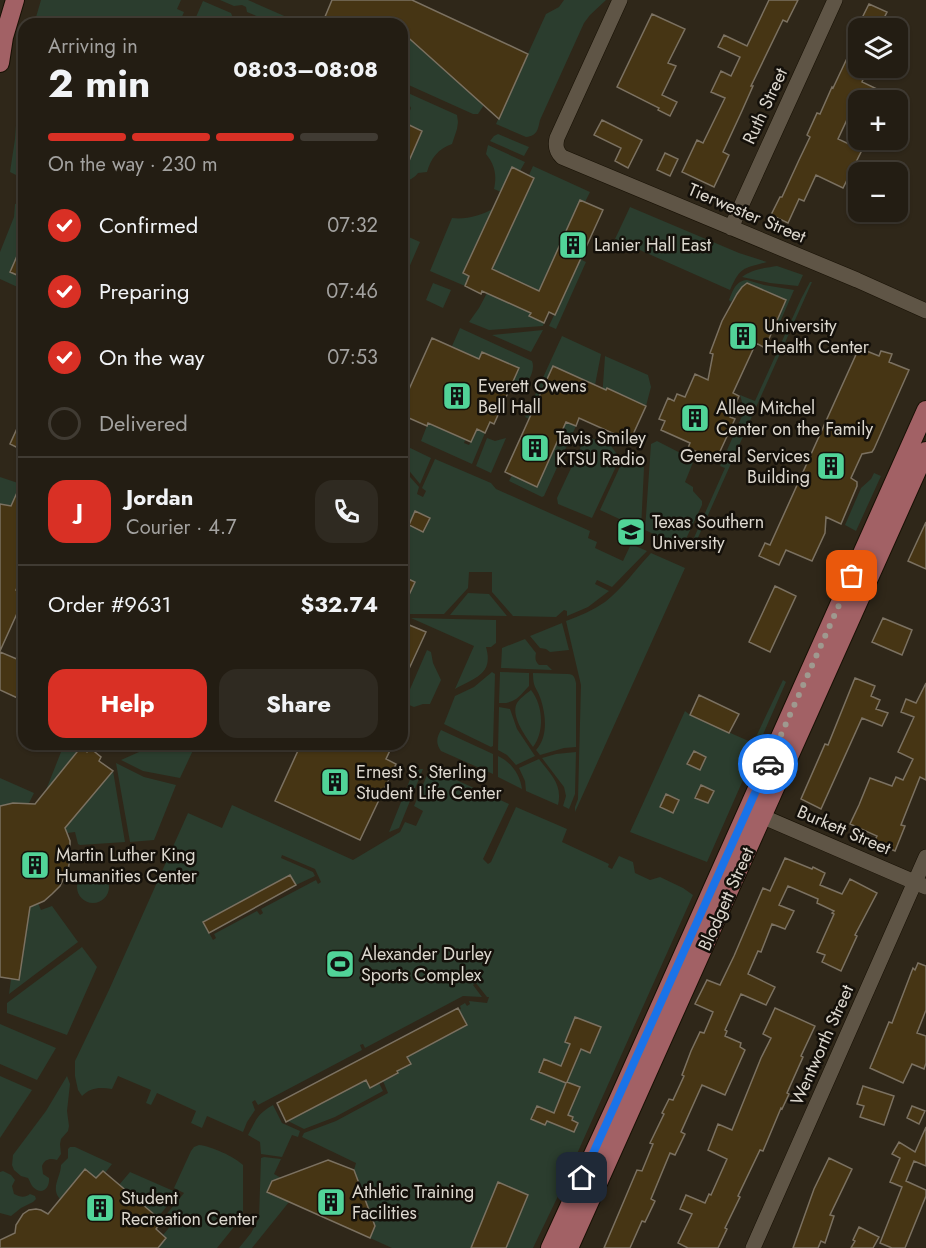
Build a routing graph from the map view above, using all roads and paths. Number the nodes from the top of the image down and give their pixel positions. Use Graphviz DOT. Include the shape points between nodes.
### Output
graph roads {
  1 [pos="15,0"];
  2 [pos="620,0"];
  3 [pos="835,0"];
  4 [pos="0,63"];
  5 [pos="731,228"];
  6 [pos="926,311"];
  7 [pos="926,410"];
  8 [pos="926,451"];
  9 [pos="851,599"];
  10 [pos="755,813"];
  11 [pos="926,857"];
  12 [pos="921,884"];
  13 [pos="625,1103"];
  14 [pos="550,1248"];
  15 [pos="569,1248"];
  16 [pos="753,1248"];
  1 -- 4 [label="main road"];
  2 -- 5 [label="street, Tierwester Street" via="557,138 558,153"];
  3 -- 5 [label="street, Ruth Street"];
  5 -- 6 [label="street, Tierwester Street"];
  7 -- 9 [label="main road, Blodgett Street"];
  8 -- 9 [label="main road, Blodgett Street"];
  9 -- 10 [label="main road, Blodgett Street"];
  10 -- 12 [label="street, Burkett Street"];
  10 -- 13 [label="main road, Blodgett Street"];
  11 -- 12 [label="street, Wentworth Street"];
  12 -- 16 [label="street, Wentworth Street"];
  13 -- 14 [label="main road, Blodgett Street"];
  13 -- 15 [label="main road, Blodgett Street"];
}
